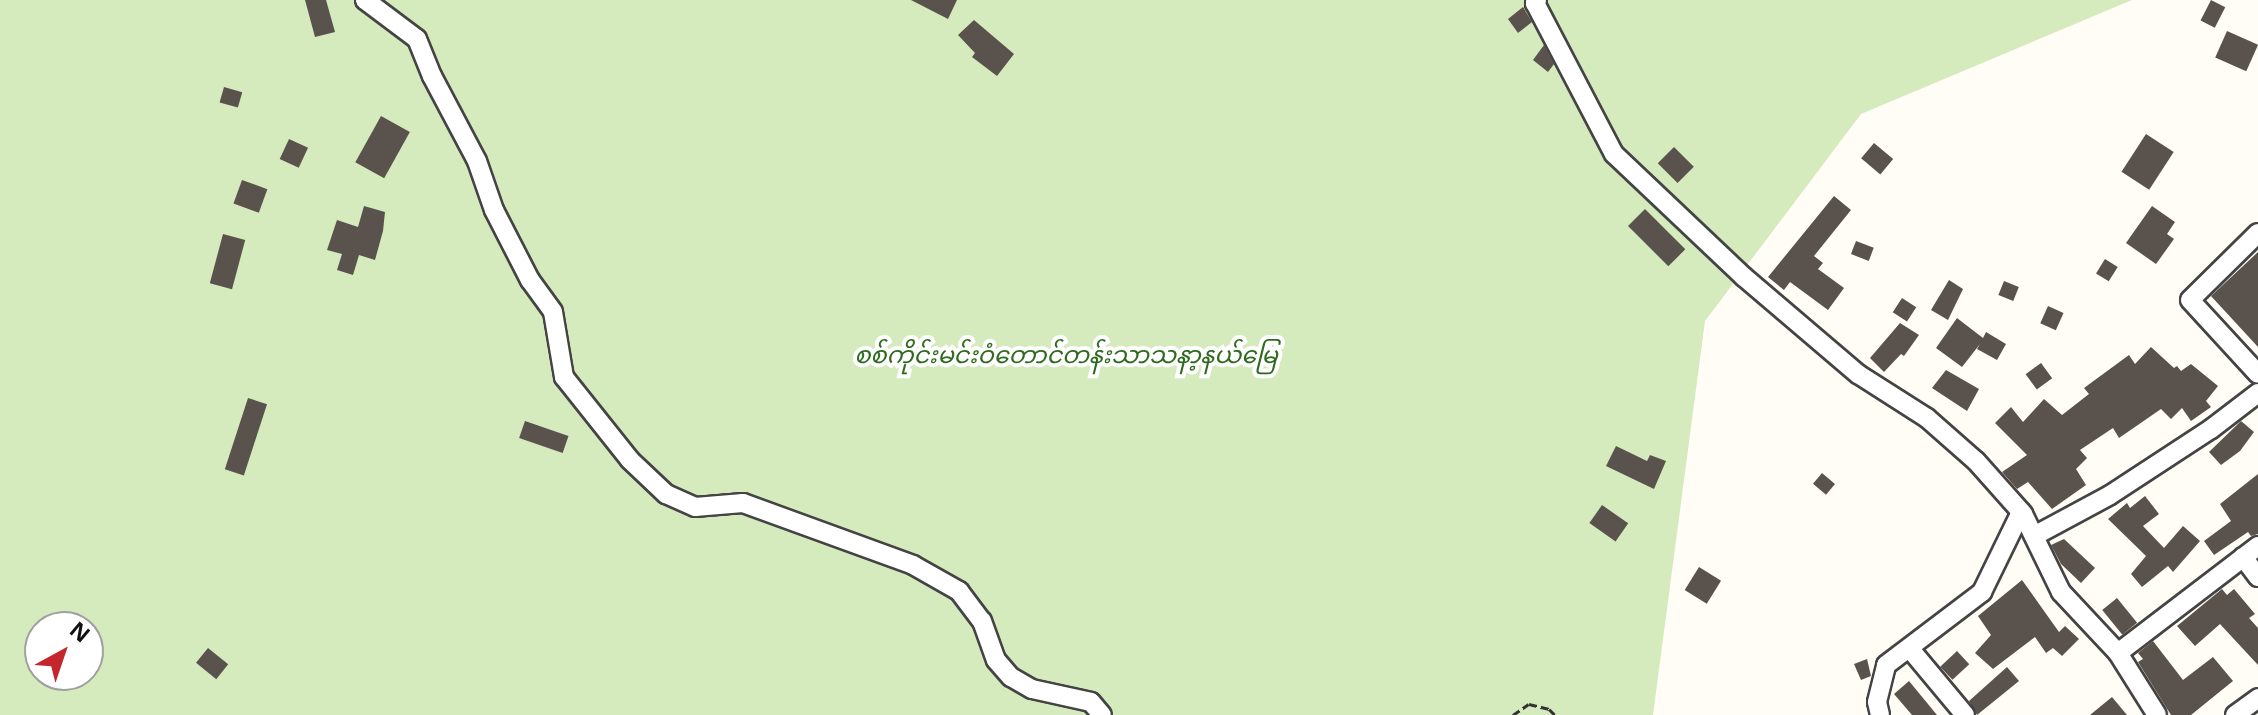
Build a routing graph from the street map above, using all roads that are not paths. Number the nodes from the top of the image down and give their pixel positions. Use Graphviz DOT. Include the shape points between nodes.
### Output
graph roads {
  1 [pos="365,0"];
  2 [pos="1537,0"];
  3 [pos="2258,233"];
  4 [pos="2258,374"];
  5 [pos="2258,393"];
  6 [pos="2021,512"];
  7 [pos="2034,536"];
  8 [pos="2251,551"];
  9 [pos="2258,577"];
  10 [pos="1910,649"];
  11 [pos="2118,653"];
  12 [pos="2258,698"];
  13 [pos="1102,715"];
  14 [pos="1880,715"];
  15 [pos="1965,715"];
  16 [pos="2157,715"];
  17 [pos="2235,715"];
  1 -- 13 [label="street" via="417,39 477,161 494,210 553,312 564,377 630,460 666,494 695,507 743,503 913,565 959,591 982,621 996,660 1011,677 1032,689 1091,702"];
  2 -- 6 [label="street" via="1614,154 1744,277 1858,374 1927,418 1976,461"];
  3 -- 4 [label="street" via="2190,300"];
  5 -- 7 [label="street" via="2110,495"];
  6 -- 7 [label="street"];
  6 -- 10 [label="street" via="1982,592"];
  7 -- 11 [label="street" via="2061,592"];
  8 -- 9 [label="street"];
  8 -- 11 [label="street"];
  10 -- 14 [label="street" via="1886,665 1877,702"];
  10 -- 15 [label="street"];
  11 -- 16 [label="street"];
  12 -- 17 [label="street"];
}
